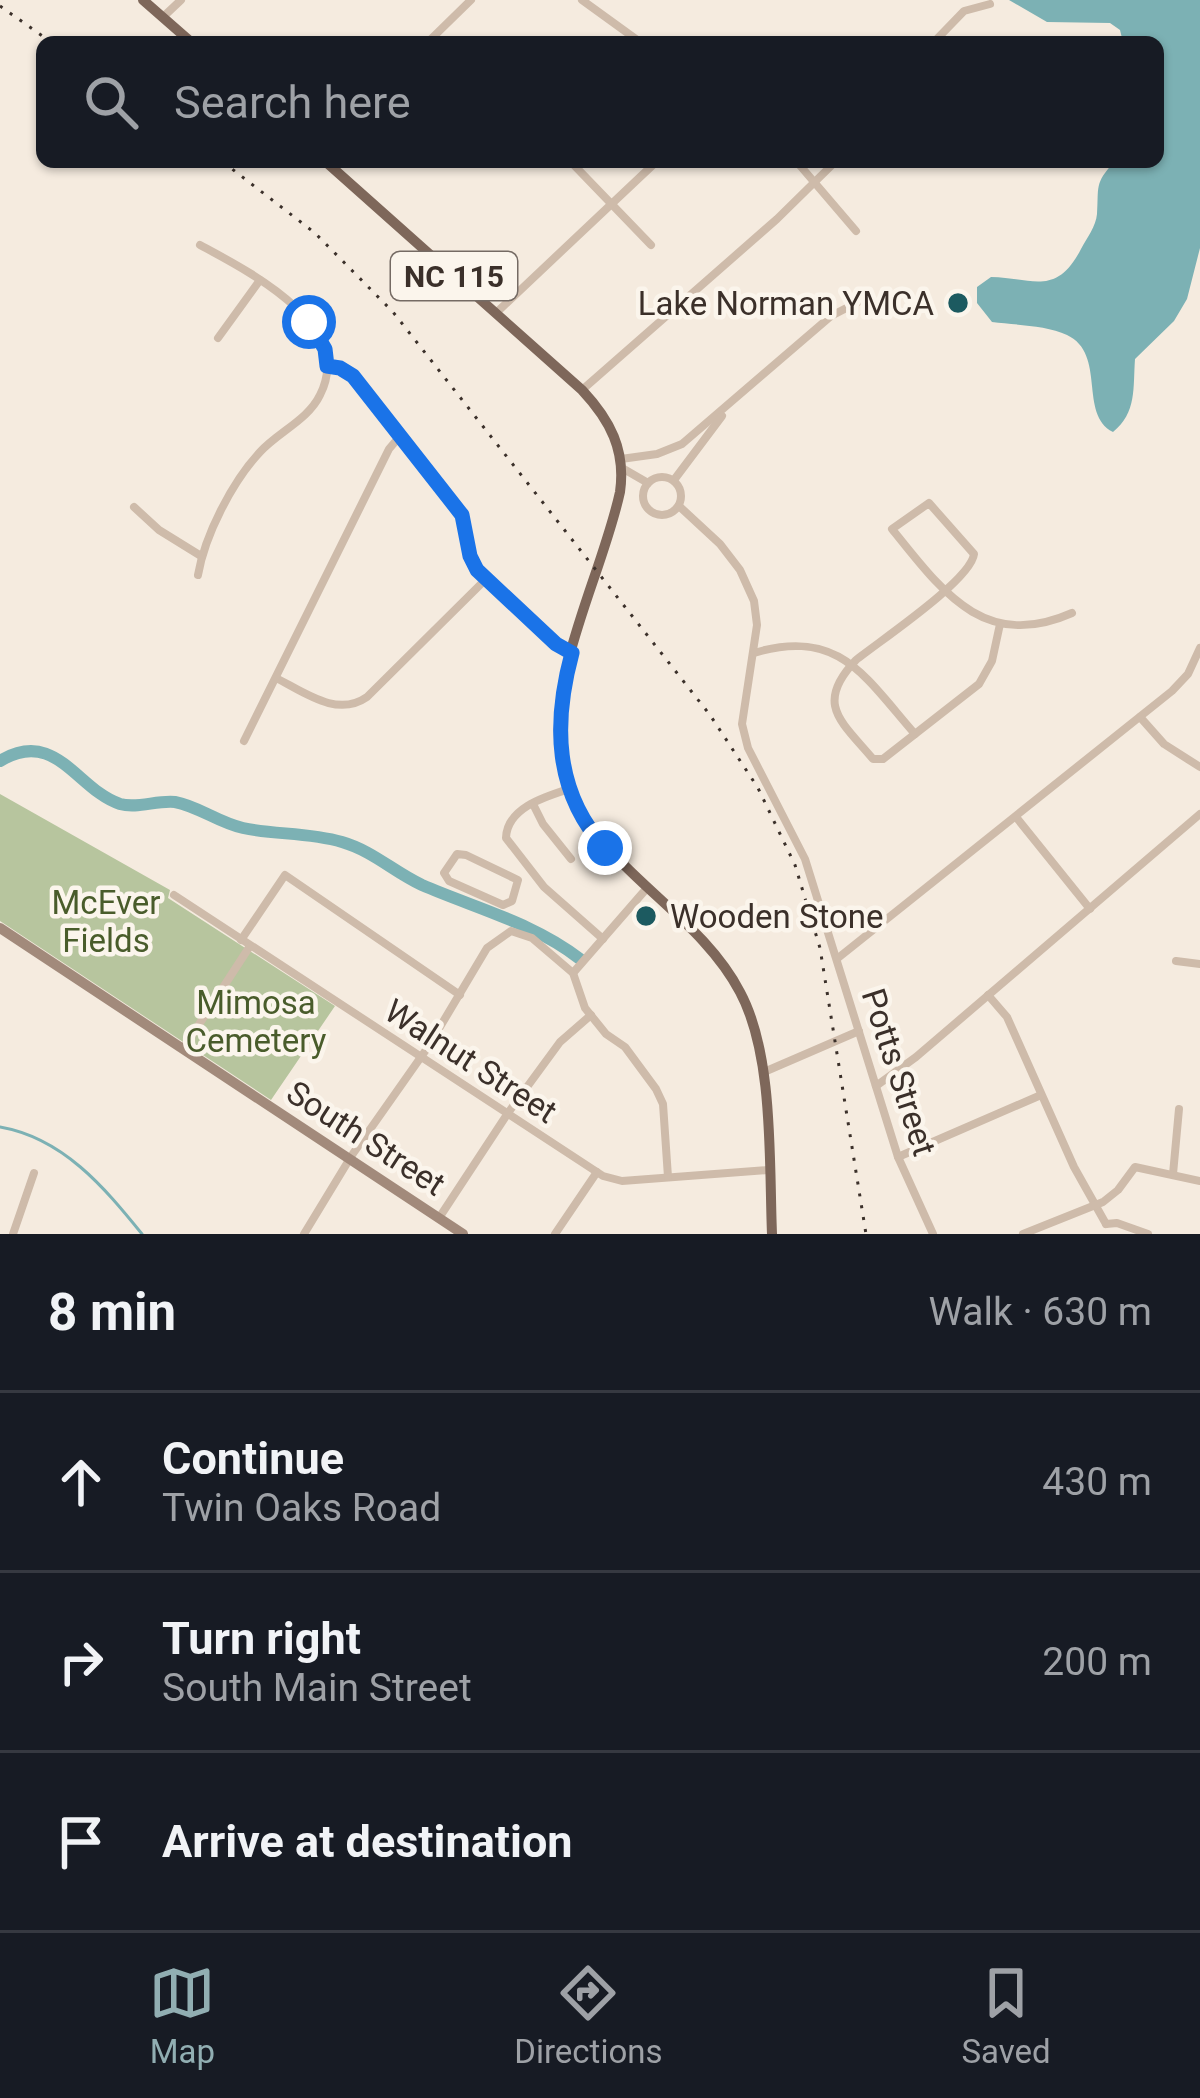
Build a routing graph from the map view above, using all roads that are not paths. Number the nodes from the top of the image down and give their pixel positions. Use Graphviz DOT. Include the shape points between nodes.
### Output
graph roads {
  1 [pos="143,0"];
  2 [pos="181,0"];
  3 [pos="471,0"];
  4 [pos="582,0"];
  5 [pos="990,4"];
  6 [pos="163,17"];
  7 [pos="184,36"];
  8 [pos="434,36"];
  9 [pos="632,36"];
  10 [pos="940,36"];
  11 [pos="333,168"];
  12 [pos="577,168"];
  13 [pos="649,168"];
  14 [pos="801,168"];
  15 [pos="829,168"];
  16 [pos="815,183"];
  17 [pos="611,203"];
  18 [pos="856,231"];
  19 [pos="200,245"];
  20 [pos="651,245"];
  21 [pos="260,280"];
  22 [pos="860,301"];
  23 [pos="496,313"];
  24 [pos="218,338"];
  25 [pos="327,366"];
  26 [pos="582,390"];
  27 [pos="734,400"];
  28 [pos="400,436"];
  29 [pos="622,464"];
  30 [pos="674,480"];
  31 [pos="648,483"];
  32 [pos="679,506"];
  33 [pos="134,507"];
  34 [pos="201,556"];
  35 [pos="198,575"];
  36 [pos="486,579"];
  37 [pos="942,591"];
  38 [pos="1072,614"];
  39 [pos="1000,624"];
  40 [pos="1200,648"];
  41 [pos="572,653"];
  42 [pos="754,653"];
  43 [pos="852,664"];
  44 [pos="276,678"];
  45 [pos="1140,716"];
  46 [pos="915,734"];
  47 [pos="244,741"];
  48 [pos="1200,766"];
  49 [pos="569,789"];
  50 [pos="532,804"];
  51 [pos="1200,814"];
  52 [pos="1016,817"];
  53 [pos="571,859"];
  54 [pos="530,869"];
  55 [pos="518,880"];
  56 [pos="647,887"];
  57 [pos="173,896"];
  58 [pos="1090,909"];
  59 [pos="0,928"];
  60 [pos="604,939"];
  61 [pos="246,943"];
  62 [pos="838,958"];
  63 [pos="1176,961"];
  64 [pos="1200,964"];
  65 [pos="573,973"];
  66 [pos="460,995"];
  67 [pos="988,995"];
  68 [pos="591,1015"];
  69 [pos="859,1031"];
  70 [pos="183,1049"];
  71 [pos="421,1056"];
  72 [pos="764,1072"];
  73 [pos="876,1086"];
  74 [pos="1041,1095"];
  75 [pos="1179,1109"];
  76 [pos="508,1113"];
  77 [pos="898,1156"];
  78 [pos="349,1159"];
  79 [pos="768,1170"];
  80 [pos="596,1172"];
  81 [pos="34,1173"];
  82 [pos="1173,1174"];
  83 [pos="668,1177"];
  84 [pos="1200,1181"];
  85 [pos="1095,1206"];
  86 [pos="439,1218"];
  87 [pos="1106,1229"];
  88 [pos="14,1234"];
  89 [pos="304,1234"];
  90 [pos="463,1234"];
  91 [pos="556,1234"];
  92 [pos="772,1234"];
  93 [pos="933,1234"];
  94 [pos="1023,1234"];
  95 [pos="1148,1234"];
  1 -- 6 [label="main road"];
  2 -- 6 [label="street"];
  3 -- 8 [label="street"];
  4 -- 9 [label="street"];
  5 -- 10 [label="street" via="964,10"];
  6 -- 7 [label="main road"];
  11 -- 23 [label="main road, NC 115"];
  12 -- 17 [label="street"];
  13 -- 17 [label="street"];
  14 -- 16 [label="street"];
  15 -- 16 [label="street"];
  16 -- 18 [label="street"];
  16 -- 26 [label="street"];
  17 -- 20 [label="street"];
  17 -- 23 [label="street"];
  19 -- 21 [label="street"];
  21 -- 24 [label="street"];
  21 -- 25 [label="street" via="309,322"];
  22 -- 27 [label="street" via="831,316"];
  23 -- 26 [label="main road, NC 115"];
  25 -- 28 [label="street" via="353,376"];
  25 -- 34 [label="street" via="320,397 252,461"];
  26 -- 29 [label="main road, NC 115" via="605,418"];
  27 -- 29 [label="street" via="671,450"];
  27 -- 30 [label="street"];
  28 -- 36 [label="street" via="462,515 470,556"];
  28 -- 44 [label="street"];
  29 -- 31 [label="street"];
  29 -- 41 [label="main road"];
  30 -- 31 [label="street"];
  30 -- 32 [label="street"];
  31 -- 32 [label="street" via="643,498 651,511 666,515"];
  32 -- 42 [label="street, Potts Street" via="740,570 754,601"];
  33 -- 34 [label="street"];
  34 -- 35 [label="street"];
  36 -- 41 [label="street"];
  36 -- 44 [label="street" via="355,704 334,705"];
  37 -- 37 [label="street" via="973,565 974,554 929,502 892,530"];
  37 -- 39 [label="street"];
  37 -- 43 [label="street"];
  38 -- 39 [label="street"];
  39 -- 46 [label="street" via="983,679"];
  40 -- 45 [label="street" via="1182,682"];
  41 -- 49 [label="main road" via="559,722"];
  42 -- 43 [label="street" via="806,644"];
  42 -- 62 [label="street, Potts Street" via="742,724 748,748 797,841"];
  43 -- 46 [label="street"];
  43 -- 46 [label="street" via="832,700 873,759"];
  44 -- 47 [label="street"];
  45 -- 48 [label="street" via="1164,744"];
  45 -- 52 [label="street"];
  49 -- 50 [label="street"];
  49 -- 56 [label="main road" via="591,831"];
  50 -- 53 [label="street"];
  50 -- 54 [label="street" via="505,830"];
  51 -- 58 [label="street"];
  52 -- 58 [label="street"];
  52 -- 62 [label="street"];
  54 -- 55 [label="street"];
  54 -- 60 [label="street"];
  55 -- 55 [label="street" via="512,902 503,905 444,873 466,854"];
  56 -- 60 [label="street"];
  56 -- 72 [label="main road" via="731,976"];
  57 -- 61 [label="street, Walnut Street"];
  58 -- 67 [label="street"];
  59 -- 70 [label="street, South Street"];
  60 -- 65 [label="street"];
  61 -- 66 [label="street" via="285,874"];
  61 -- 70 [label="street"];
  61 -- 71 [label="street, Walnut Street"];
  62 -- 69 [label="street, Potts Street"];
  63 -- 64 [label="street"];
  65 -- 66 [label="street" via="511,931 487,948"];
  65 -- 68 [label="street"];
  66 -- 71 [label="street"];
  67 -- 73 [label="street"];
  67 -- 74 [label="street"];
  68 -- 76 [label="street" via="560,1042"];
  68 -- 83 [label="street" via="661,1098"];
  69 -- 72 [label="street"];
  69 -- 73 [label="street, Potts Street"];
  70 -- 78 [label="street, South Street"];
  71 -- 76 [label="street, Walnut Street"];
  71 -- 78 [label="street"];
  72 -- 79 [label="main road"];
  73 -- 77 [label="street, Potts Street"];
  74 -- 77 [label="street"];
  74 -- 85 [label="street"];
  75 -- 82 [label="street"];
  76 -- 80 [label="street, Walnut Street"];
  76 -- 86 [label="street"];
  77 -- 93 [label="street, Potts Street"];
  78 -- 86 [label="street, South Street"];
  78 -- 89 [label="street"];
  79 -- 83 [label="street, Walnut Street"];
  79 -- 92 [label="main road"];
  80 -- 83 [label="street, Walnut Street" via="622,1181"];
  80 -- 91 [label="street"];
  81 -- 88 [label="street"];
  82 -- 84 [label="street"];
  82 -- 85 [label="street" via="1135,1167"];
  85 -- 87 [label="street"];
  85 -- 94 [label="street"];
  86 -- 90 [label="street, South Street"];
  87 -- 95 [label="street" via="1117,1223"];
}
